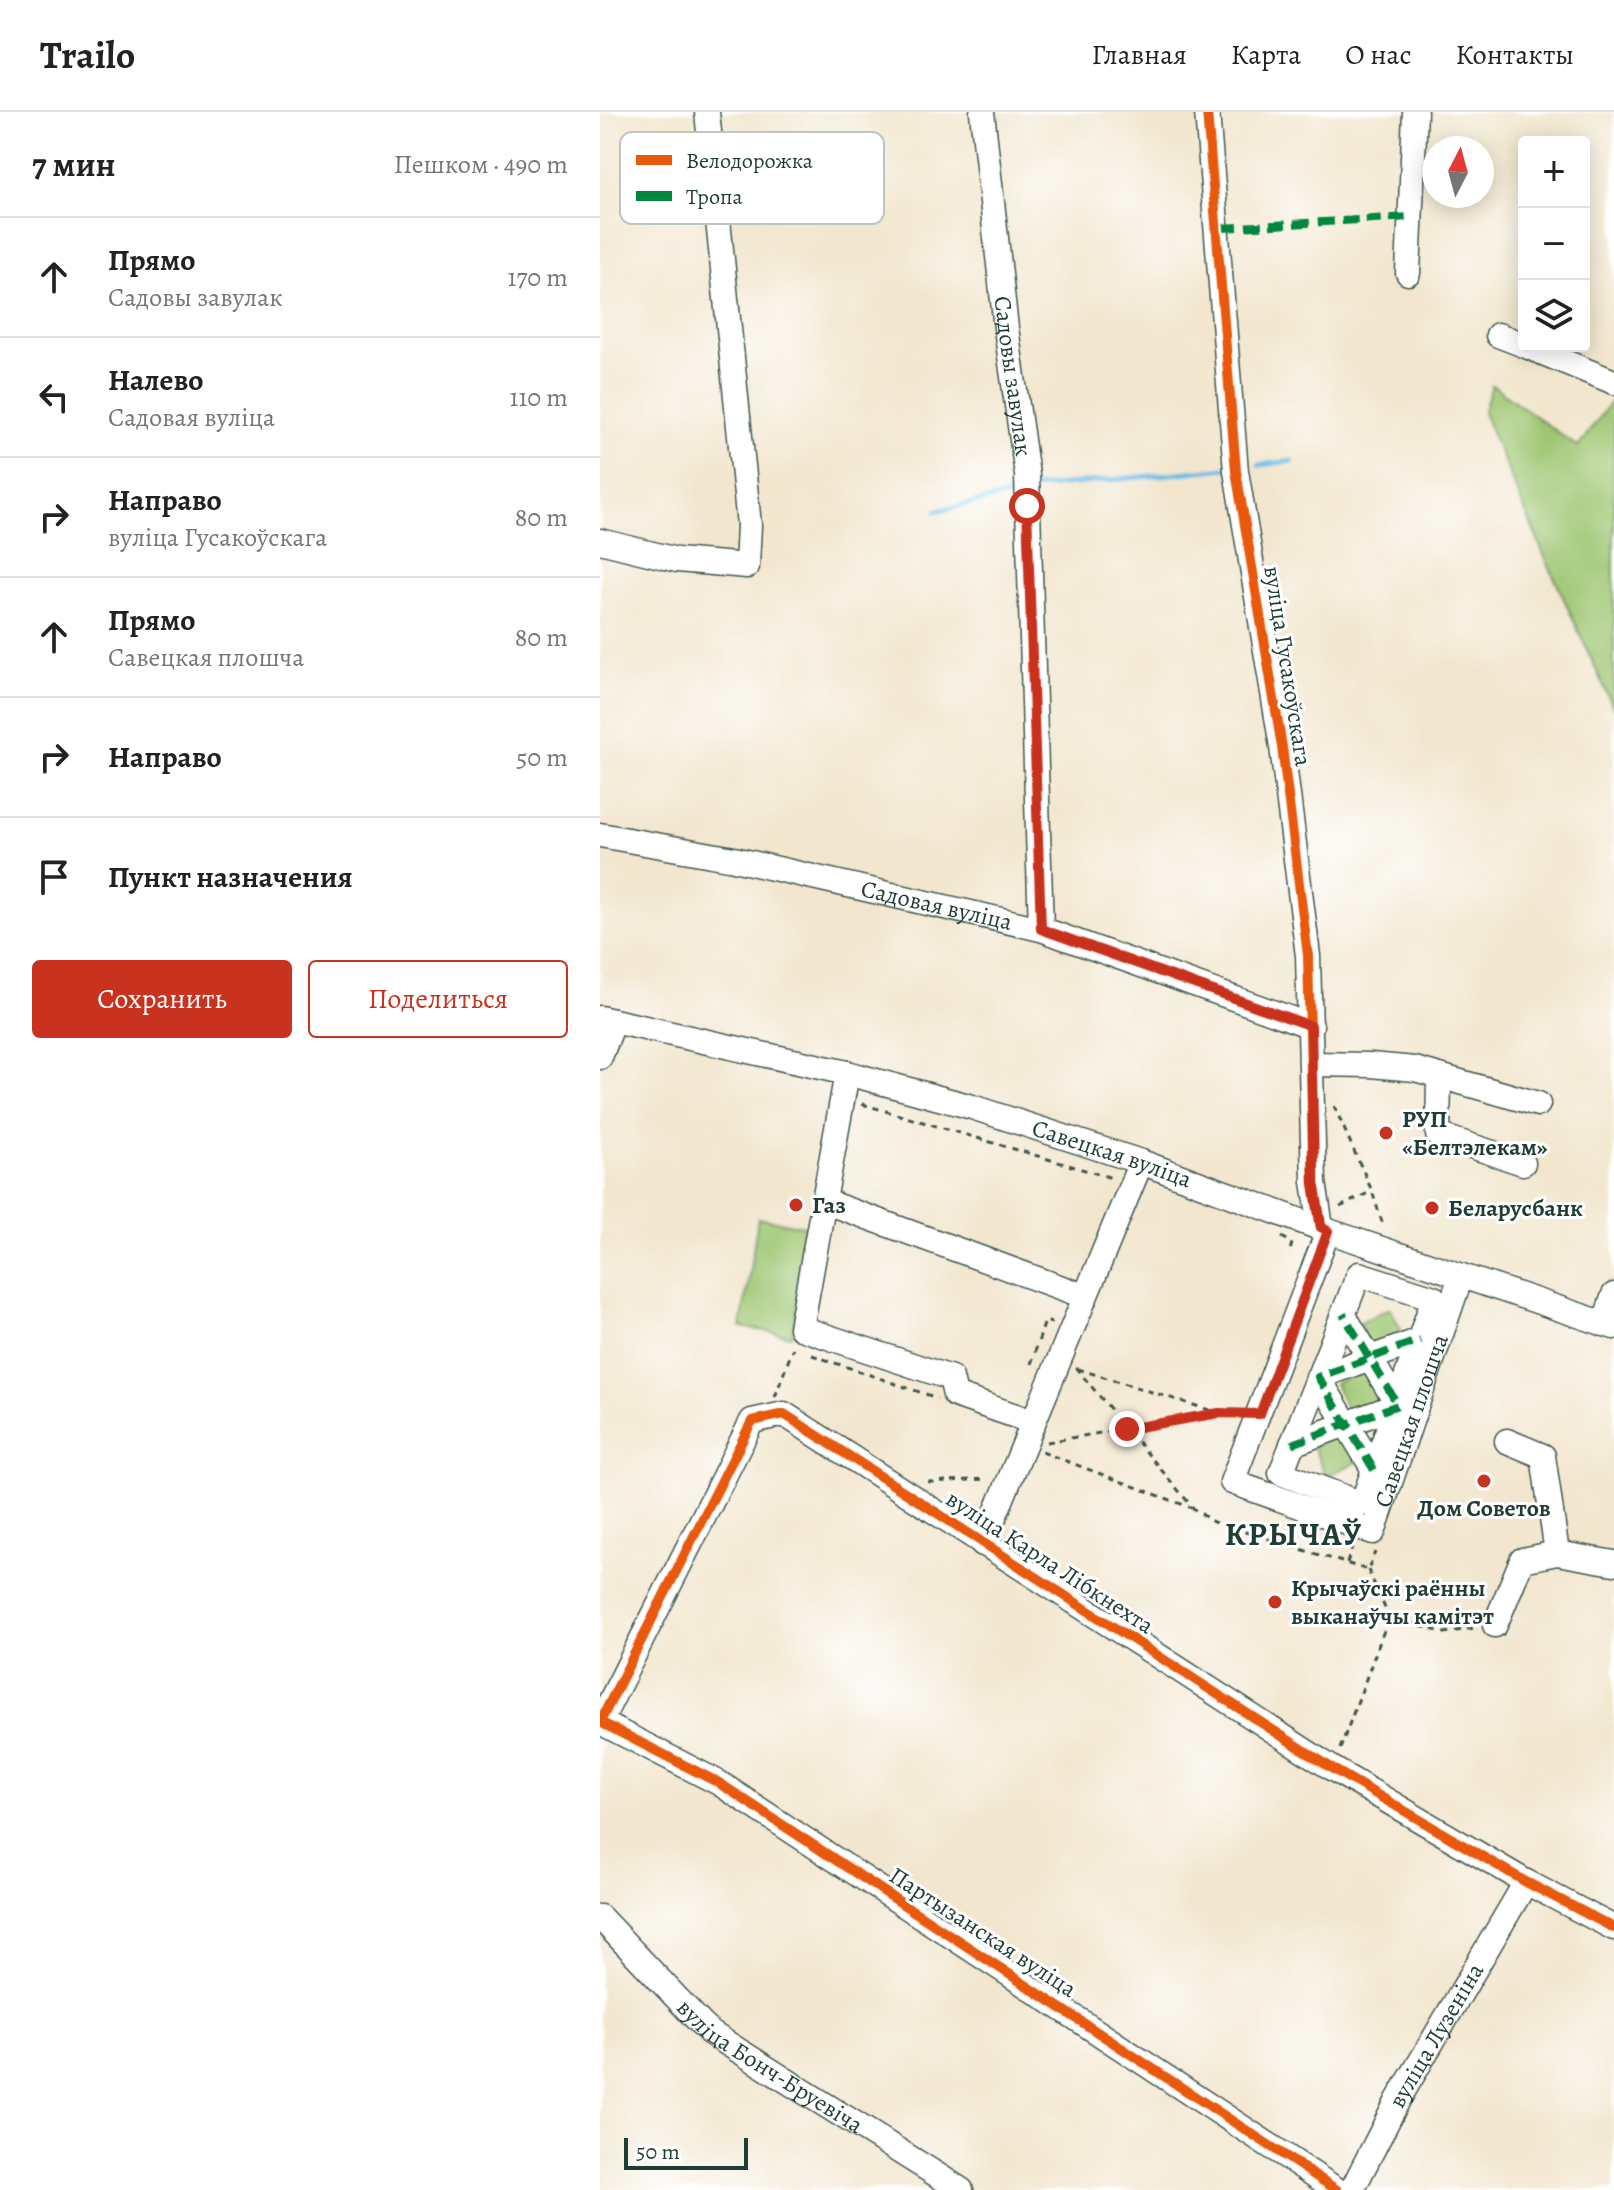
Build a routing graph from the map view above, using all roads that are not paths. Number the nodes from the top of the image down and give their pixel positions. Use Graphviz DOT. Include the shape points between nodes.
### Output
graph roads {
  1 [pos="707,112"];
  2 [pos="982,112"];
  3 [pos="1207,112"];
  4 [pos="1415,112"];
  5 [pos="709,132"];
  6 [pos="718,224"];
  7 [pos="1408,273"];
  8 [pos="1498,335"];
  9 [pos="1518,343"];
  10 [pos="1540,352"];
  11 [pos="1614,382"];
  12 [pos="600,541"];
  13 [pos="600,835"];
  14 [pos="1041,929"];
  15 [pos="607,1020"];
  16 [pos="1311,1026"];
  17 [pos="600,1057"];
  18 [pos="1312,1064"];
  19 [pos="847,1073"];
  20 [pos="1439,1076"];
  21 [pos="1538,1104"];
  22 [pos="1141,1162"];
  23 [pos="1523,1163"];
  24 [pos="826,1202"];
  25 [pos="1324,1229"];
  26 [pos="1461,1276"];
  27 [pos="1614,1295"];
  28 [pos="1084,1296"];
  29 [pos="1343,1314"];
  30 [pos="1609,1326"];
  31 [pos="1420,1340"];
  32 [pos="1370,1359"];
  33 [pos="1318,1377"];
  34 [pos="1398,1405"];
  35 [pos="1033,1422"];
  36 [pos="1346,1424"];
  37 [pos="1507,1441"];
  38 [pos="1292,1444"];
  39 [pos="1374,1470"];
  40 [pos="983,1544"];
  41 [pos="1557,1553"];
  42 [pos="1614,1563"];
  43 [pos="1495,1625"];
  44 [pos="600,1722"];
  45 [pos="1526,1882"];
  46 [pos="600,1917"];
  47 [pos="1614,1928"];
  48 [pos="961,2190"];
  49 [pos="1337,2190"];
  50 [pos="1352,2190"];
  1 -- 5 [label="street"];
  2 -- 14 [label="street, Садовы завулак" via="1027,475"];
  3 -- 16 [label="street, вуліца Гусакоўскага" via="1236,471 1282,747 1308,956"];
  4 -- 7 [label="street"];
  6 -- 12 [label="street" via="749,525 747,566 677,560"];
  8 -- 9 [label="street"];
  10 -- 11 [label="street"];
  13 -- 14 [label="street, Садовая вуліца" via="734,859"];
  14 -- 16 [label="street, Садовая вуліца"];
  15 -- 17 [label="street"];
  15 -- 19 [label="street, Савецкая вуліца"];
  16 -- 18 [label="street, вуліца Гусакоўскага"];
  18 -- 20 [label="street" via="1415,1069"];
  18 -- 25 [label="street, вуліца Гусакоўскага" via="1314,1182"];
  19 -- 22 [label="street, Савецкая вуліца"];
  19 -- 24 [label="street"];
  20 -- 21 [label="street"];
  20 -- 23 [label="street" via="1438,1135"];
  22 -- 25 [label="street, Савецкая вуліца"];
  22 -- 28 [label="street"];
  24 -- 28 [label="street"];
  24 -- 35 [label="street" via="797,1338 951,1378 953,1399"];
  25 -- 26 [label="street, Савецкая вуліца"];
  25 -- 26 [label="street, Савецкая плошча" via="1232,1482 1373,1532"];
  26 -- 30 [label="street, Савецкая вуліца"];
  27 -- 30 [label="street"];
  28 -- 35 [label="street"];
  29 -- 31 [label="street" via="1359,1274 1434,1298"];
  29 -- 32 [label="street"];
  29 -- 33 [label="street"];
  31 -- 32 [label="street"];
  31 -- 34 [label="street"];
  32 -- 33 [label="street"];
  32 -- 34 [label="street"];
  33 -- 36 [label="street"];
  33 -- 38 [label="street"];
  34 -- 36 [label="street"];
  34 -- 39 [label="street"];
  35 -- 40 [label="street"];
  36 -- 38 [label="street"];
  36 -- 39 [label="street"];
  37 -- 41 [label="street" via="1543,1456"];
  38 -- 39 [label="street" via="1281,1473 1362,1504"];
  40 -- 44 [label="street, вуліца Карла Лібкнехта" via="784,1414 752,1421"];
  40 -- 45 [label="street, вуліца Карла Лібкнехта" via="1333,1769"];
  41 -- 42 [label="street"];
  41 -- 43 [label="street" via="1522,1560"];
  44 -- 49 [label="street, Партызанская вуліца" via="719,1783"];
  45 -- 47 [label="street, вуліца Карла Лібкнехта"];
  45 -- 50 [label="street, вуліца Лузеніна" via="1398,2100"];
  46 -- 48 [label="street, вуліца Бонч-Бруевіча" via="709,2032"];
}
